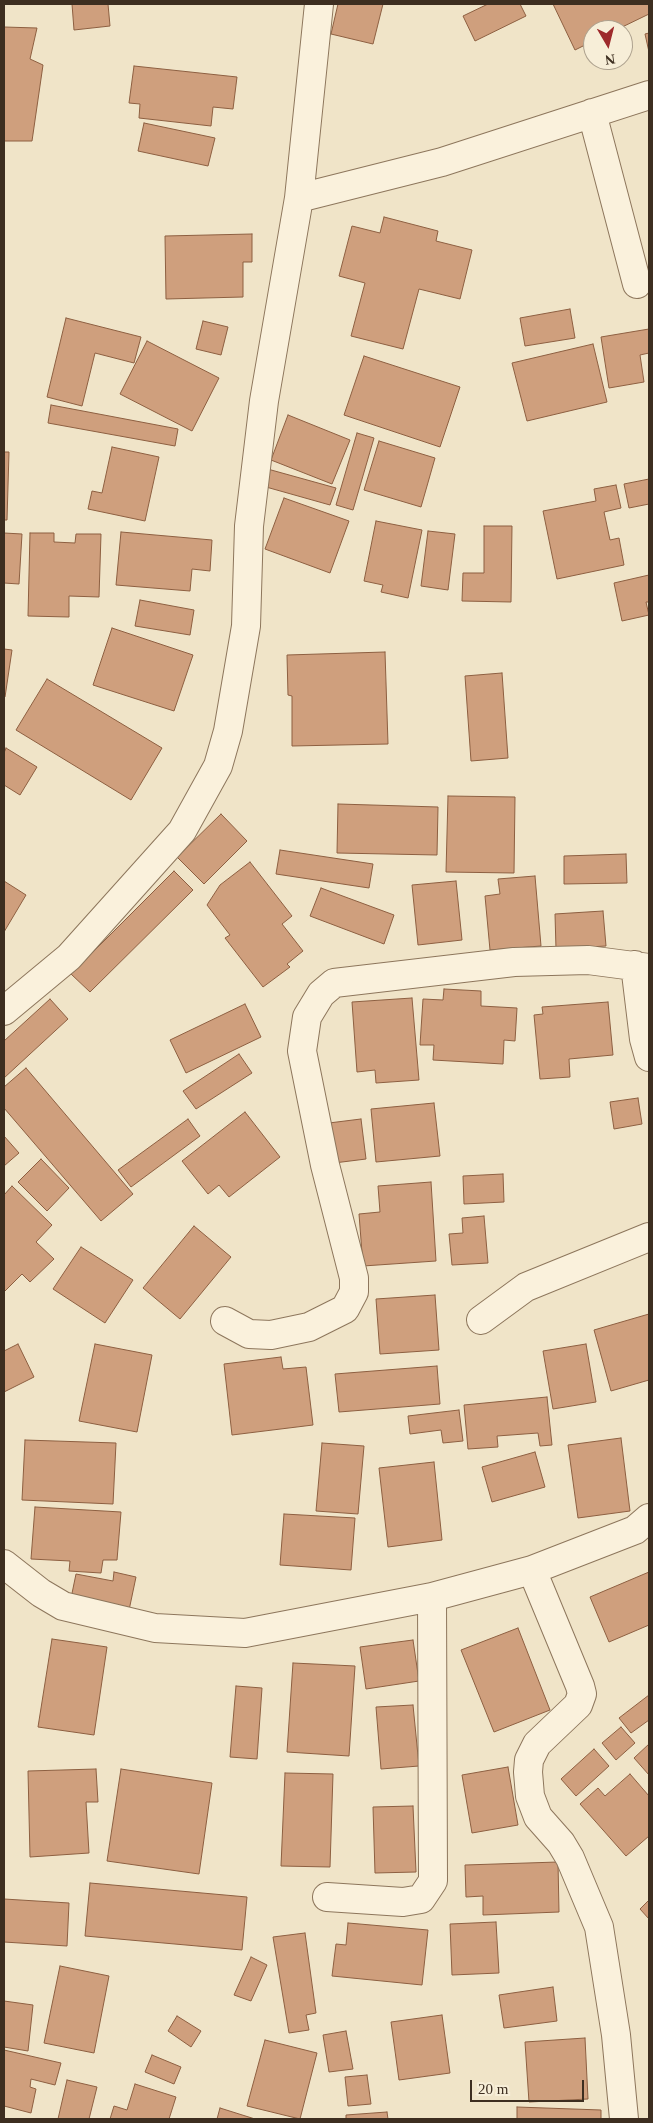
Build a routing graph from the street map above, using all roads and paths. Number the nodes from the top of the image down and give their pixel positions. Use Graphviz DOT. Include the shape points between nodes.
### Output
graph roads {
  1 [pos="319,4"];
  2 [pos="649,95"];
  3 [pos="592,113"];
  4 [pos="299,198"];
  5 [pos="637,284"];
  6 [pos="642,967"];
  7 [pos="4,1010"];
  8 [pos="649,1057"];
  9 [pos="649,1237"];
  10 [pos="480,1320"];
  11 [pos="225,1321"];
  12 [pos="649,1518"];
  13 [pos="4,1564"];
  14 [pos="532,1570"];
  15 [pos="432,1596"];
  16 [pos="328,1897"];
  17 [pos="624,2119"];
  1 -- 4 [label="street"];
  2 -- 3 [label="street"];
  3 -- 4 [label="street" via="442,162"];
  3 -- 5 [label="street"];
  4 -- 7 [label="street" via="264,401 249,526 246,626 228,730 218,766 182,831 69,957"];
  6 -- 8 [label="street" via="644,1040"];
  6 -- 11 [label="street" via="588,960 514,962 334,983 322,994 307,1017 302,1051 324,1165 354,1278 354,1292 345,1310 308,1327 271,1335 249,1334"];
  9 -- 10 [label="street" via="526,1287"];
  12 -- 14 [label="street" via="636,1530"];
  13 -- 15 [label="street" via="63,1606 155,1628 244,1633"];
  14 -- 15 [label="street"];
  14 -- 17 [label="street" via="582,1694 578,1705 537,1744 529,1760 530,1796 538,1817 570,1858 599,1927 616,2035"];
  15 -- 16 [label="street" via="434,1882 421,1899 403,1902"];
}
